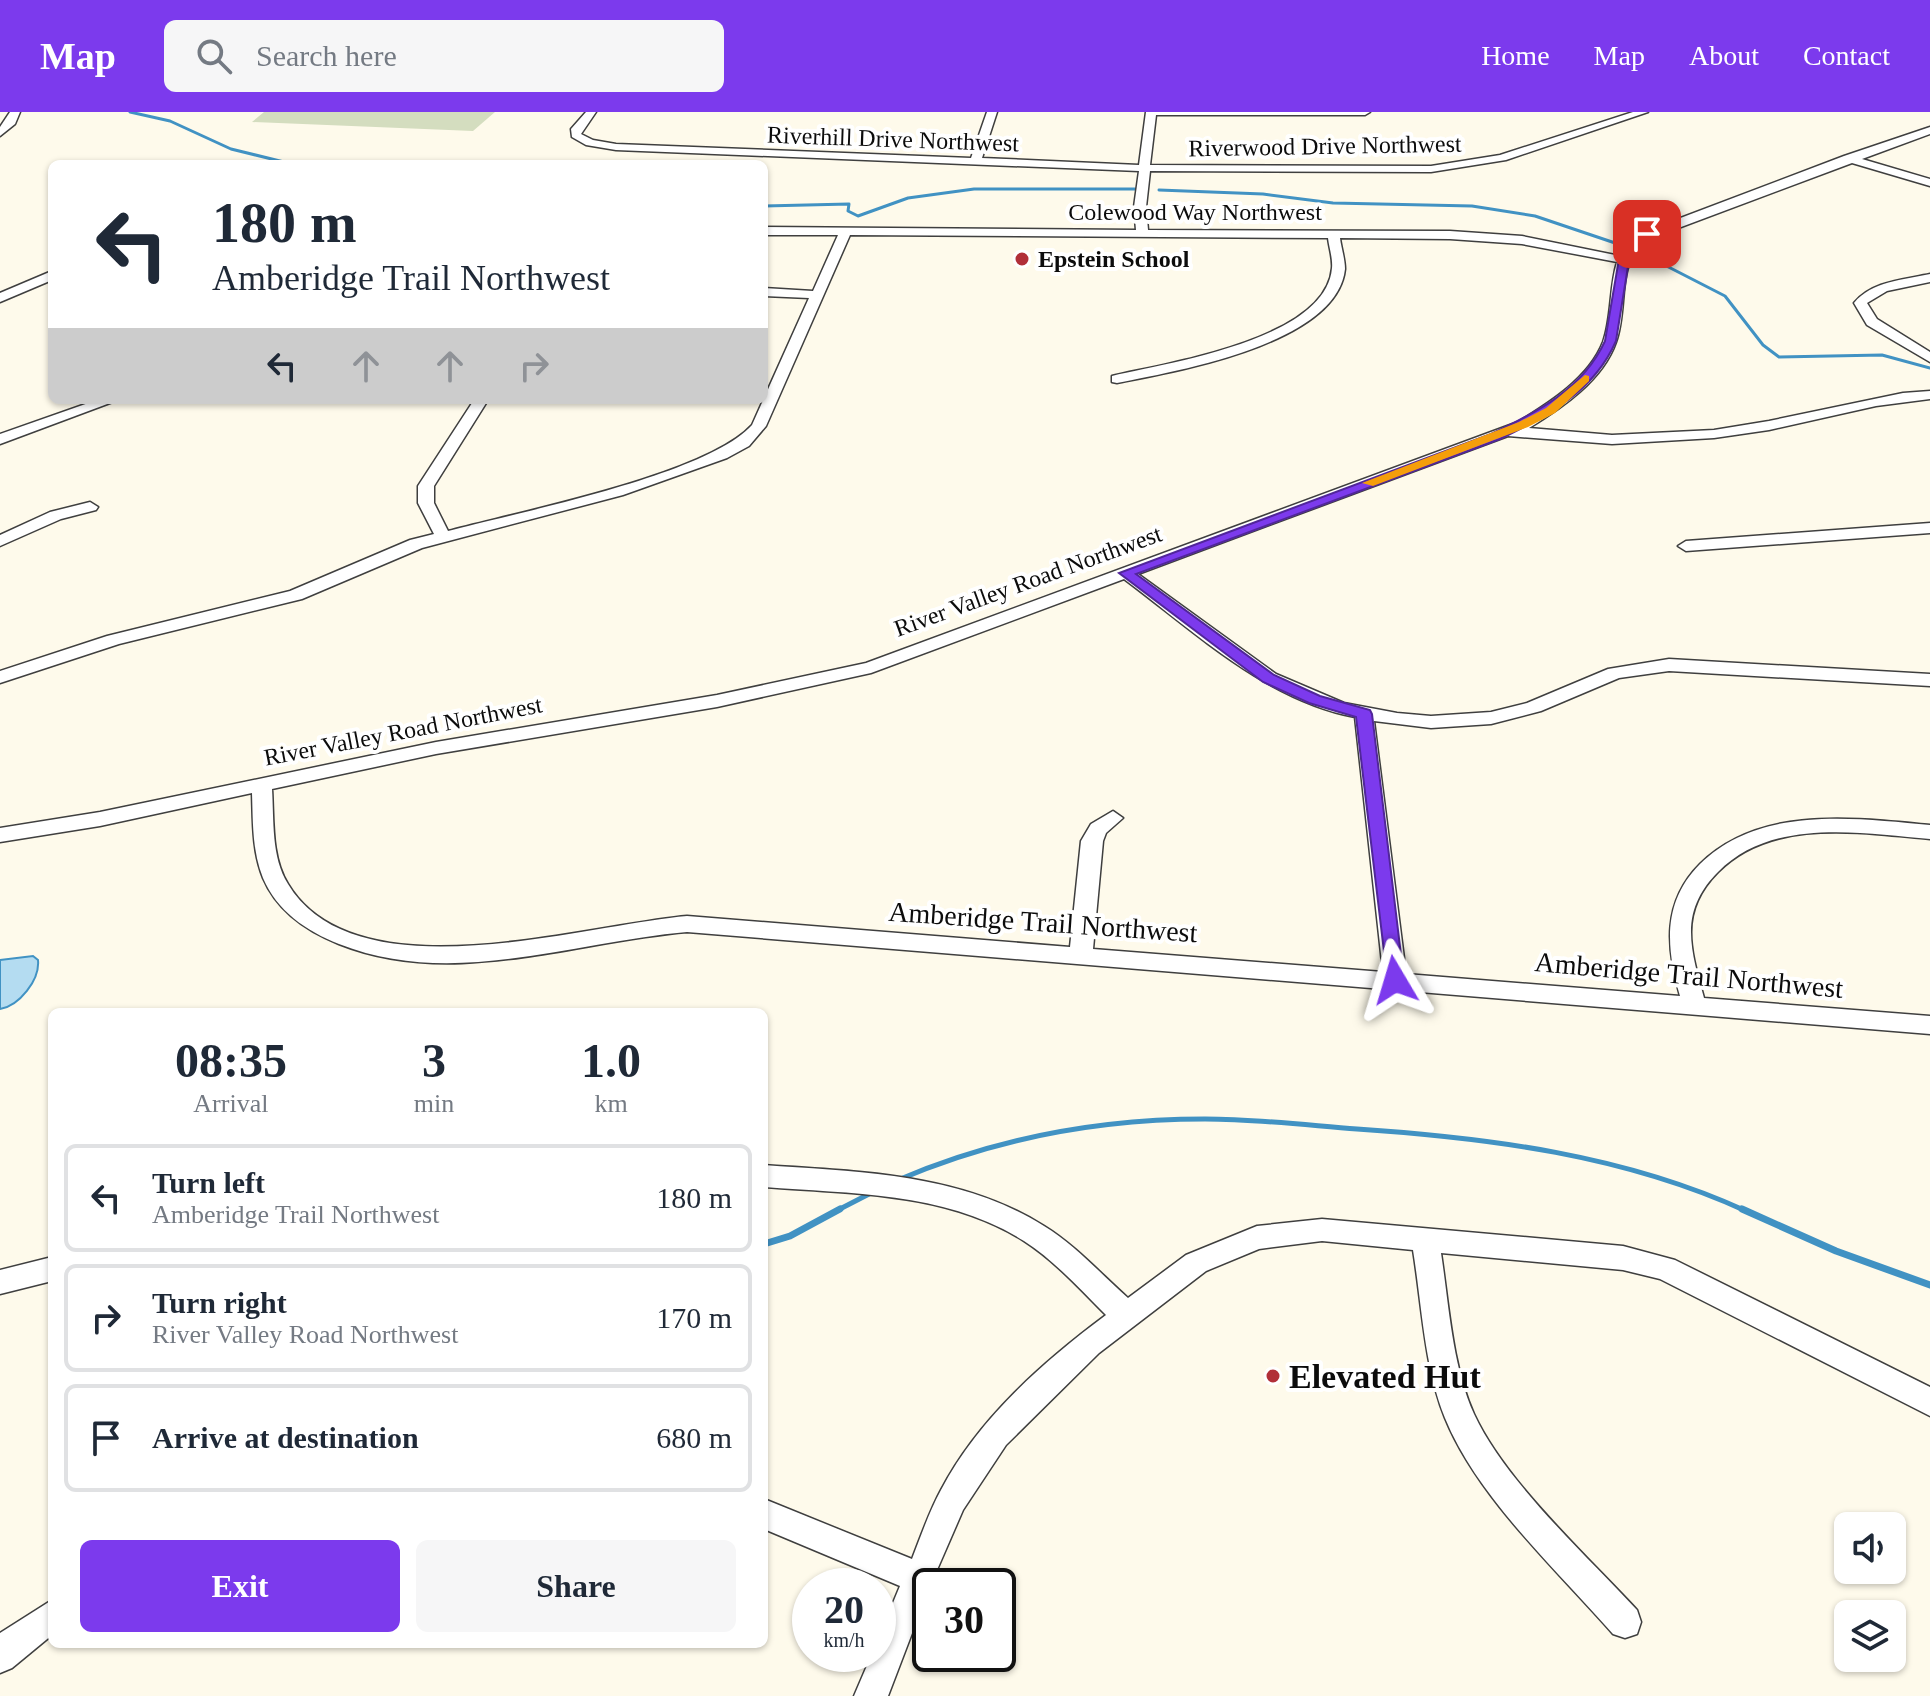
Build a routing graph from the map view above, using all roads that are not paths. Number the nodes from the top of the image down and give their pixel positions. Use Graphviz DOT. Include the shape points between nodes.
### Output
graph roads {
  1 [pos="15,112"];
  2 [pos="591,112"];
  3 [pos="992,112"];
  4 [pos="1151,112"];
  5 [pos="1365,112"];
  6 [pos="1643,112"];
  7 [pos="1930,130"];
  8 [pos="0,133"];
  9 [pos="1848,158"];
  10 [pos="975,163"];
  11 [pos="1144,168"];
  12 [pos="1930,183"];
  13 [pos="768,231"];
  14 [pos="846,231"];
  15 [pos="1142,233"];
  16 [pos="1333,234"];
  17 [pos="1623,260"];
  18 [pos="48,277"];
  19 [pos="1930,278"];
  20 [pos="34,283"];
  21 [pos="48,286"];
  22 [pos="768,292"];
  23 [pos="818,295"];
  24 [pos="0,298"];
  25 [pos="1930,358"];
  26 [pos="1117,379"];
  27 [pos="1928,397"];
  28 [pos="100,404"];
  29 [pos="478,404"];
  30 [pos="1550,410"];
  31 [pos="1504,433"];
  32 [pos="1578,437"];
  33 [pos="0,439"];
  34 [pos="90,507"];
  35 [pos="1930,528"];
  36 [pos="443,537"];
  37 [pos="0,541"];
  38 [pos="1686,546"];
  39 [pos="1126,573"];
  40 [pos="0,677"];
  41 [pos="1930,680"];
  42 [pos="1364,714"];
  43 [pos="262,785"];
  44 [pos="1113,818"];
  45 [pos="1930,832"];
  46 [pos="0,835"];
  47 [pos="1081,955"];
  48 [pos="1395,980"];
  49 [pos="1695,1006"];
  50 [pos="1930,1025"];
  51 [pos="768,1176"];
  52 [pos="1425,1239"];
  53 [pos="48,1270"];
  54 [pos="0,1282"];
  55 [pos="1126,1315"];
  56 [pos="1930,1402"];
  57 [pos="768,1516"];
  58 [pos="921,1568"];
  59 [pos="912,1575"];
  60 [pos="912,1590"];
  61 [pos="48,1619"];
  62 [pos="1625,1622"];
  63 [pos="0,1656"];
  64 [pos="871,1696"];
  1 -- 8 [label="street"];
  2 -- 10 [label="street, Riverhill Drive Northwest" via="576,135 609,147"];
  3 -- 10 [label="street"];
  4 -- 5 [label="street"];
  4 -- 11 [label="street"];
  6 -- 11 [label="street, Riverwood Drive Northwest" via="1502,158 1459,166"];
  7 -- 9 [label="street"];
  9 -- 12 [label="street"];
  9 -- 17 [label="street" via="1647,234 1630,246"];
  10 -- 11 [label="street, Riverhill Drive Northwest"];
  11 -- 15 [label="street"];
  13 -- 14 [label="street, Colewood Way Northwest"];
  14 -- 15 [label="street, Colewood Way Northwest"];
  14 -- 23 [label="street"];
  15 -- 16 [label="street, Colewood Way Northwest"];
  16 -- 17 [label="street, Colewood Way Northwest" via="1522,240"];
  16 -- 26 [label="street" via="1340,255 1338,277 1301,322 1240,349"];
  17 -- 30 [label="street, River Valley Road Northwest" via="1605,353"];
  18 -- 20 [label="street"];
  19 -- 25 [label="street" via="1883,289 1860,303 1872,322"];
  20 -- 21 [label="street"];
  20 -- 24 [label="street"];
  22 -- 23 [label="street"];
  23 -- 36 [label="street" via="759,426 744,443 617,492"];
  27 -- 32 [label="street" via="1879,401 1744,431"];
  28 -- 33 [label="street"];
  29 -- 36 [label="street" via="426,486 426,503"];
  30 -- 31 [label="street, River Valley Road Northwest"];
  30 -- 32 [label="street" via="1554,424"];
  31 -- 32 [label="street"];
  31 -- 39 [label="street, River Valley Road Northwest"];
  34 -- 37 [label="street" via="56,515"];
  35 -- 38 [label="street"];
  36 -- 40 [label="street" via="389,553 296,595 113,640"];
  39 -- 42 [label="street" via="1269,678 1315,700"];
  39 -- 43 [label="street, River Valley Road Northwest" via="871,667 717,701 436,748"];
  41 -- 42 [label="street" via="1669,665 1615,673 1534,707 1491,718 1431,722"];
  42 -- 48 [label="street"];
  43 -- 46 [label="street, River Valley Road Northwest"];
  43 -- 47 [label="street, Amberidge Trail Northwest" via="268,858 282,892 318,927 374,950 427,957 484,956 617,929 687,924"];
  44 -- 47 [label="street" via="1092,841"];
  45 -- 49 [label="street" via="1818,827 1773,833 1730,849 1707,867 1682,912 1679,938"];
  47 -- 48 [label="street, Amberidge Trail Northwest"];
  48 -- 49 [label="street, Amberidge Trail Northwest"];
  49 -- 50 [label="street, Amberidge Trail Northwest"];
  51 -- 55 [label="street" via="920,1191 1003,1214 1038,1235"];
  52 -- 55 [label="street" via="1322,1230 1257,1238 1196,1263"];
  52 -- 56 [label="street" via="1623,1258 1665,1268"];
  52 -- 62 [label="street" via="1446,1371 1475,1446 1494,1476"];
  53 -- 54 [label="street"];
  55 -- 58 [label="street" via="995,1435 952,1500"];
  57 -- 59 [label="street"];
  60 -- 64 [label="street"];
  61 -- 63 [label="street"];
}
